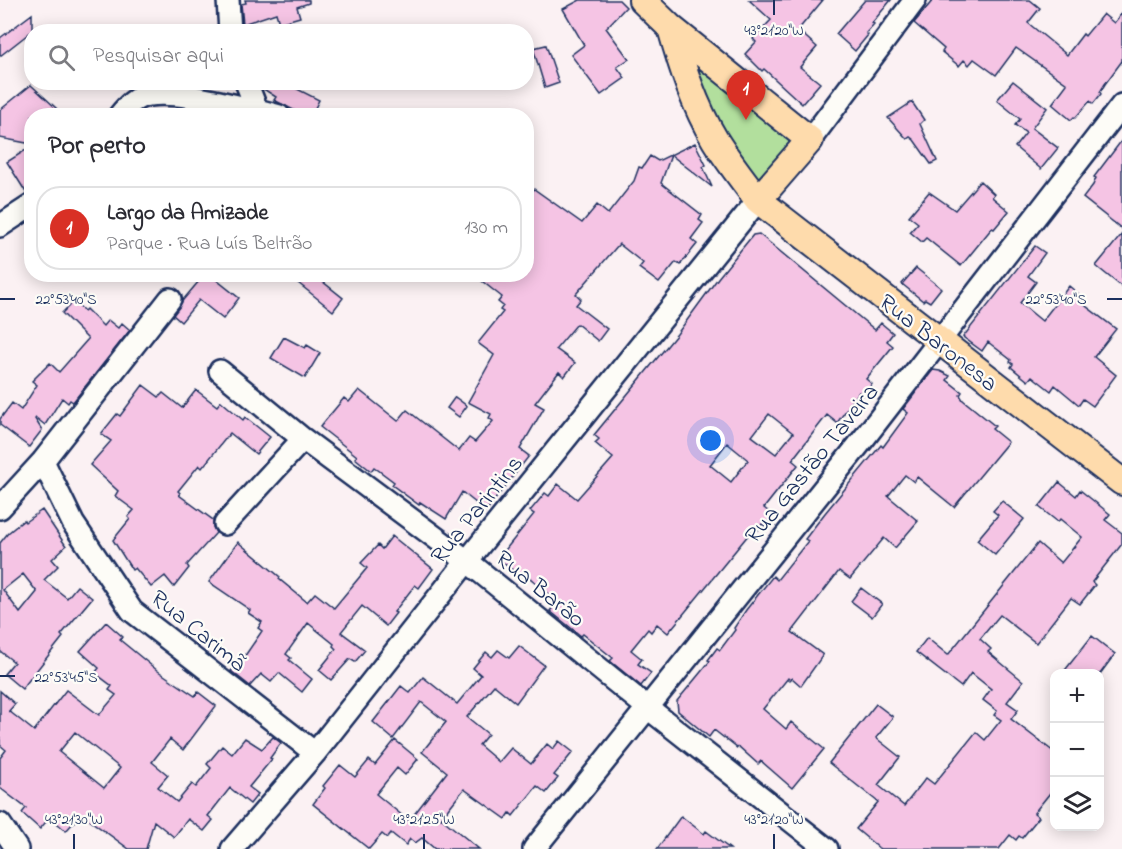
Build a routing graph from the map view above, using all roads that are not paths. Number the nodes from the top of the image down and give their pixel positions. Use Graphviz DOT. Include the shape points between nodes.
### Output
graph roads {
  1 [pos="228,0"];
  2 [pos="642,0"];
  3 [pos="915,0"];
  4 [pos="230,24"];
  5 [pos="690,55"];
  6 [pos="249,90"];
  7 [pos="1122,105"];
  8 [pos="125,108"];
  9 [pos="246,108"];
  10 [pos="256,108"];
  11 [pos="810,140"];
  12 [pos="758,201"];
  13 [pos="24,210"];
  14 [pos="0,226"];
  15 [pos="170,299"];
  16 [pos="939,342"];
  17 [pos="220,371"];
  18 [pos="303,439"];
  19 [pos="43,461"];
  20 [pos="1122,482"];
  21 [pos="0,508"];
  22 [pos="225,524"];
  23 [pos="467,561"];
  24 [pos="648,708"];
  25 [pos="315,753"];
  26 [pos="0,824"];
  27 [pos="17,849"];
  28 [pos="232,849"];
  29 [pos="534,849"];
  30 [pos="827,849"];
  1 -- 4 [label="street"];
  2 -- 5 [label="main road" via="671,28"];
  3 -- 11 [label="street"];
  5 -- 11 [label="main road"];
  5 -- 12 [label="main road, Rua Baronesa" via="695,101 715,140"];
  6 -- 10 [label="street"];
  7 -- 16 [label="street, Rua Gastão Taveira"];
  8 -- 9 [label="street" via="147,95 186,97"];
  11 -- 12 [label="main road"];
  12 -- 16 [label="main road, Rua Baronesa"];
  12 -- 23 [label="street, Rua Parintins"];
  13 -- 14 [label="street"];
  15 -- 19 [label="street"];
  16 -- 20 [label="main road, Rua Baronesa"];
  16 -- 24 [label="street, Rua Gastão Taveira"];
  17 -- 18 [label="street, Rua Barão"];
  18 -- 22 [label="street"];
  18 -- 23 [label="street, Rua Barão"];
  19 -- 21 [label="street"];
  19 -- 25 [label="street, Rua Carimã" via="73,523 132,611"];
  23 -- 24 [label="street, Rua Barão"];
  23 -- 25 [label="street, Rua Parintins"];
  24 -- 29 [label="street, Rua Gastão Taveira"];
  24 -- 30 [label="street, Rua Barão"];
  25 -- 28 [label="street, Rua Parintins"];
  26 -- 27 [label="street"];
}
